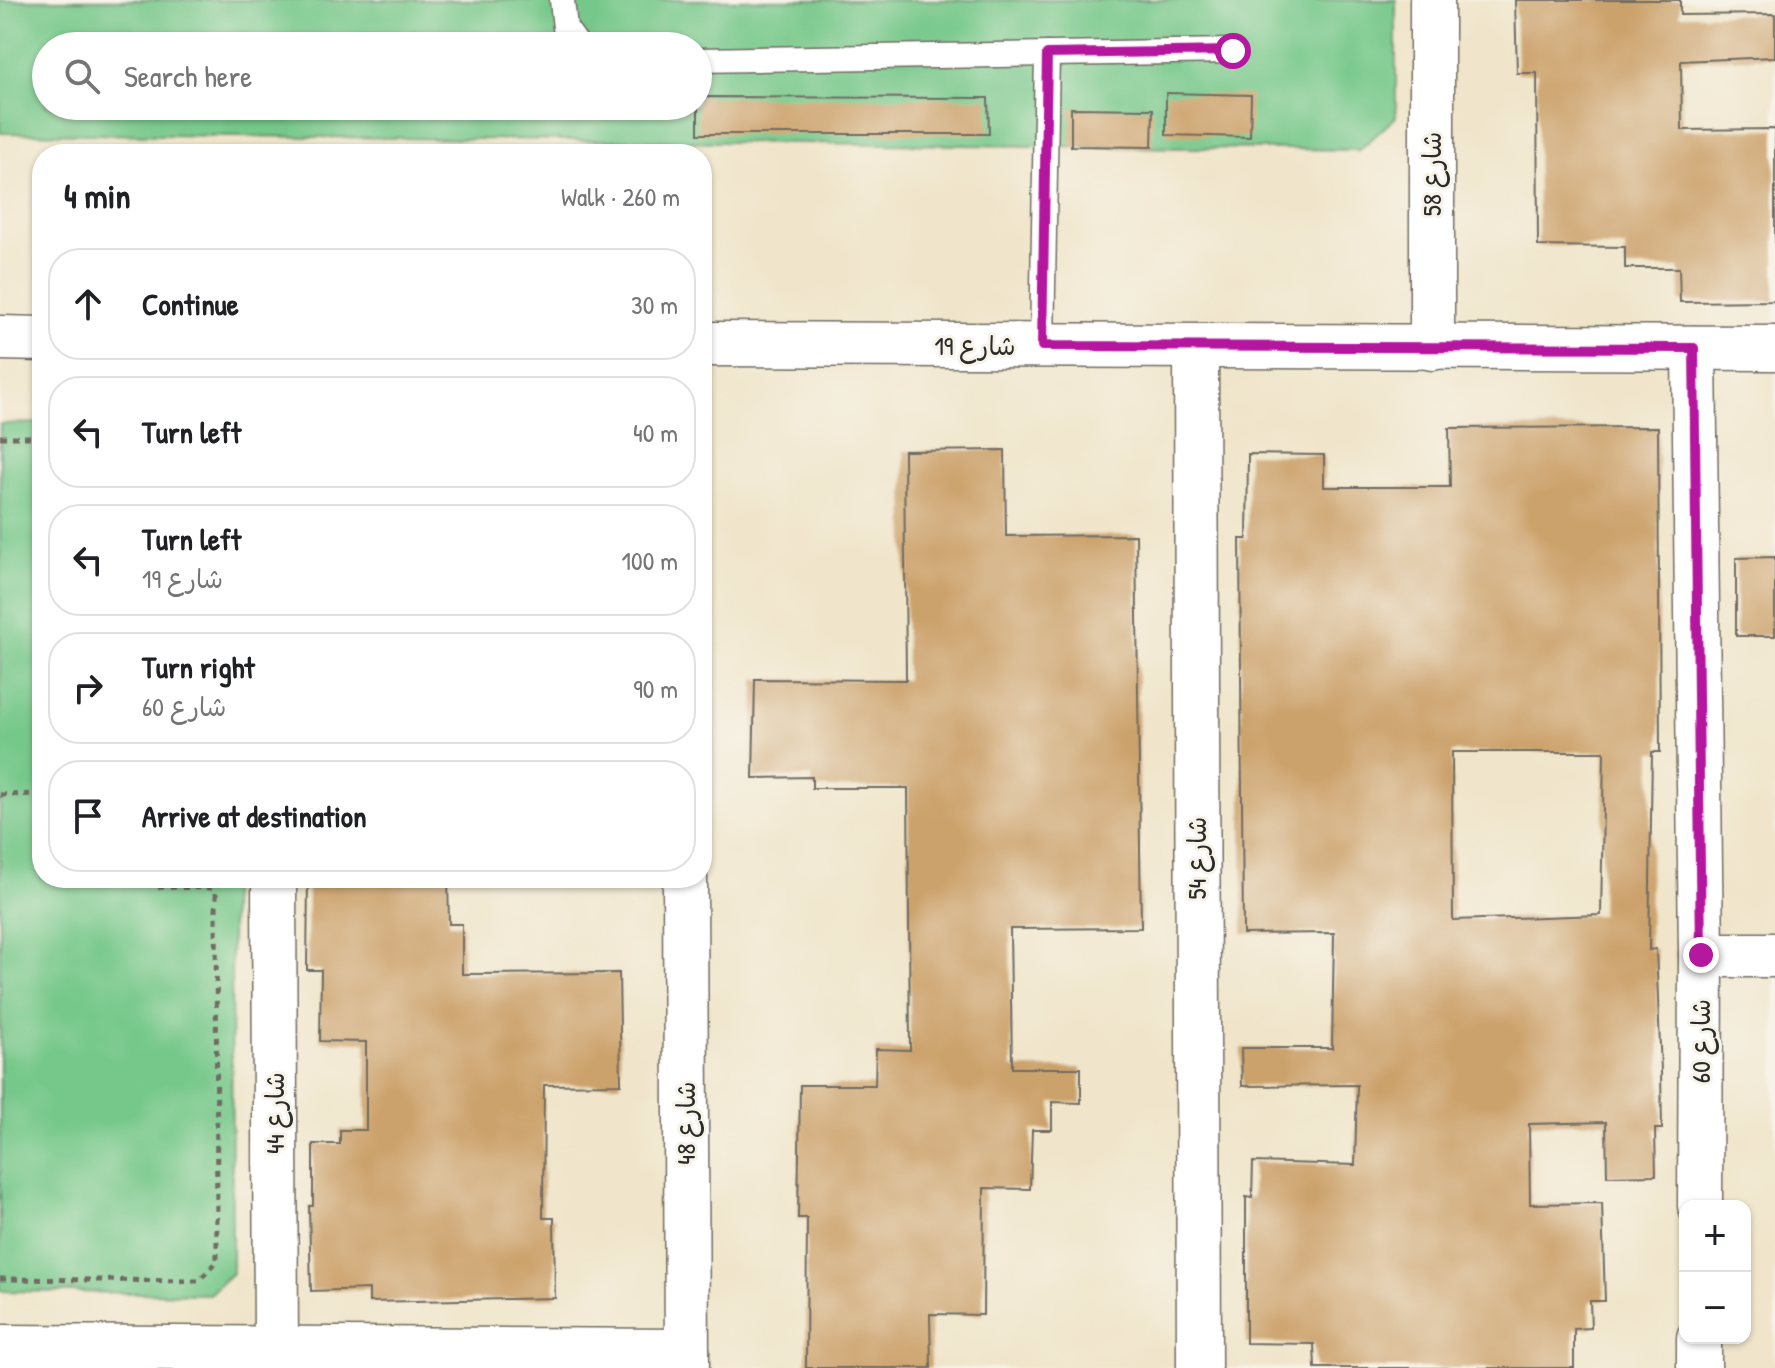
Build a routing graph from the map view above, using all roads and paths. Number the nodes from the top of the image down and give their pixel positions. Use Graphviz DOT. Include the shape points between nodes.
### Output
graph roads {
  1 [pos="562,0"];
  2 [pos="1432,0"];
  3 [pos="568,32"];
  4 [pos="1233,51"];
  5 [pos="1047,54"];
  6 [pos="712,60"];
  7 [pos="0,338"];
  8 [pos="32,339"];
  9 [pos="712,344"];
  10 [pos="1042,346"];
  11 [pos="1196,347"];
  12 [pos="1432,348"];
  13 [pos="1694,348"];
  14 [pos="1775,348"];
  15 [pos="0,437"];
  16 [pos="32,437"];
  17 [pos="32,794"];
  18 [pos="0,795"];
  19 [pos="216,888"];
  20 [pos="274,888"];
  21 [pos="685,888"];
  22 [pos="1701,955"];
  23 [pos="1775,955"];
  24 [pos="1700,1200"];
  25 [pos="0,1279"];
  26 [pos="1699,1344"];
  27 [pos="0,1347"];
  28 [pos="276,1348"];
  29 [pos="687,1360"];
  30 [pos="1199,1368"];
  31 [pos="1699,1368"];
  1 -- 3 [label="lane"];
  2 -- 12 [label="street, شارع 58"];
  4 -- 5 [label="lane"];
  5 -- 6 [label="lane"];
  5 -- 10 [label="lane"];
  7 -- 8 [label="street"];
  9 -- 10 [label="street, شارع 19"];
  10 -- 11 [label="street, شارع 19"];
  11 -- 12 [label="street, شارع 19"];
  11 -- 30 [label="street, شارع 54"];
  12 -- 13 [label="street, شارع 19"];
  13 -- 14 [label="street, شارع 19"];
  13 -- 22 [label="street, شارع 60"];
  15 -- 16 [label="path"];
  17 -- 18 [label="path"];
  19 -- 25 [label="path" via="217,1262 198,1281"];
  20 -- 28 [label="street, شارع 44"];
  21 -- 29 [label="street, شارع 48"];
  22 -- 23 [label="street"];
  22 -- 24 [label="street, شارع 60"];
  26 -- 31 [label="street"];
  27 -- 28 [label="street"];
  28 -- 29 [label="street"];
}
